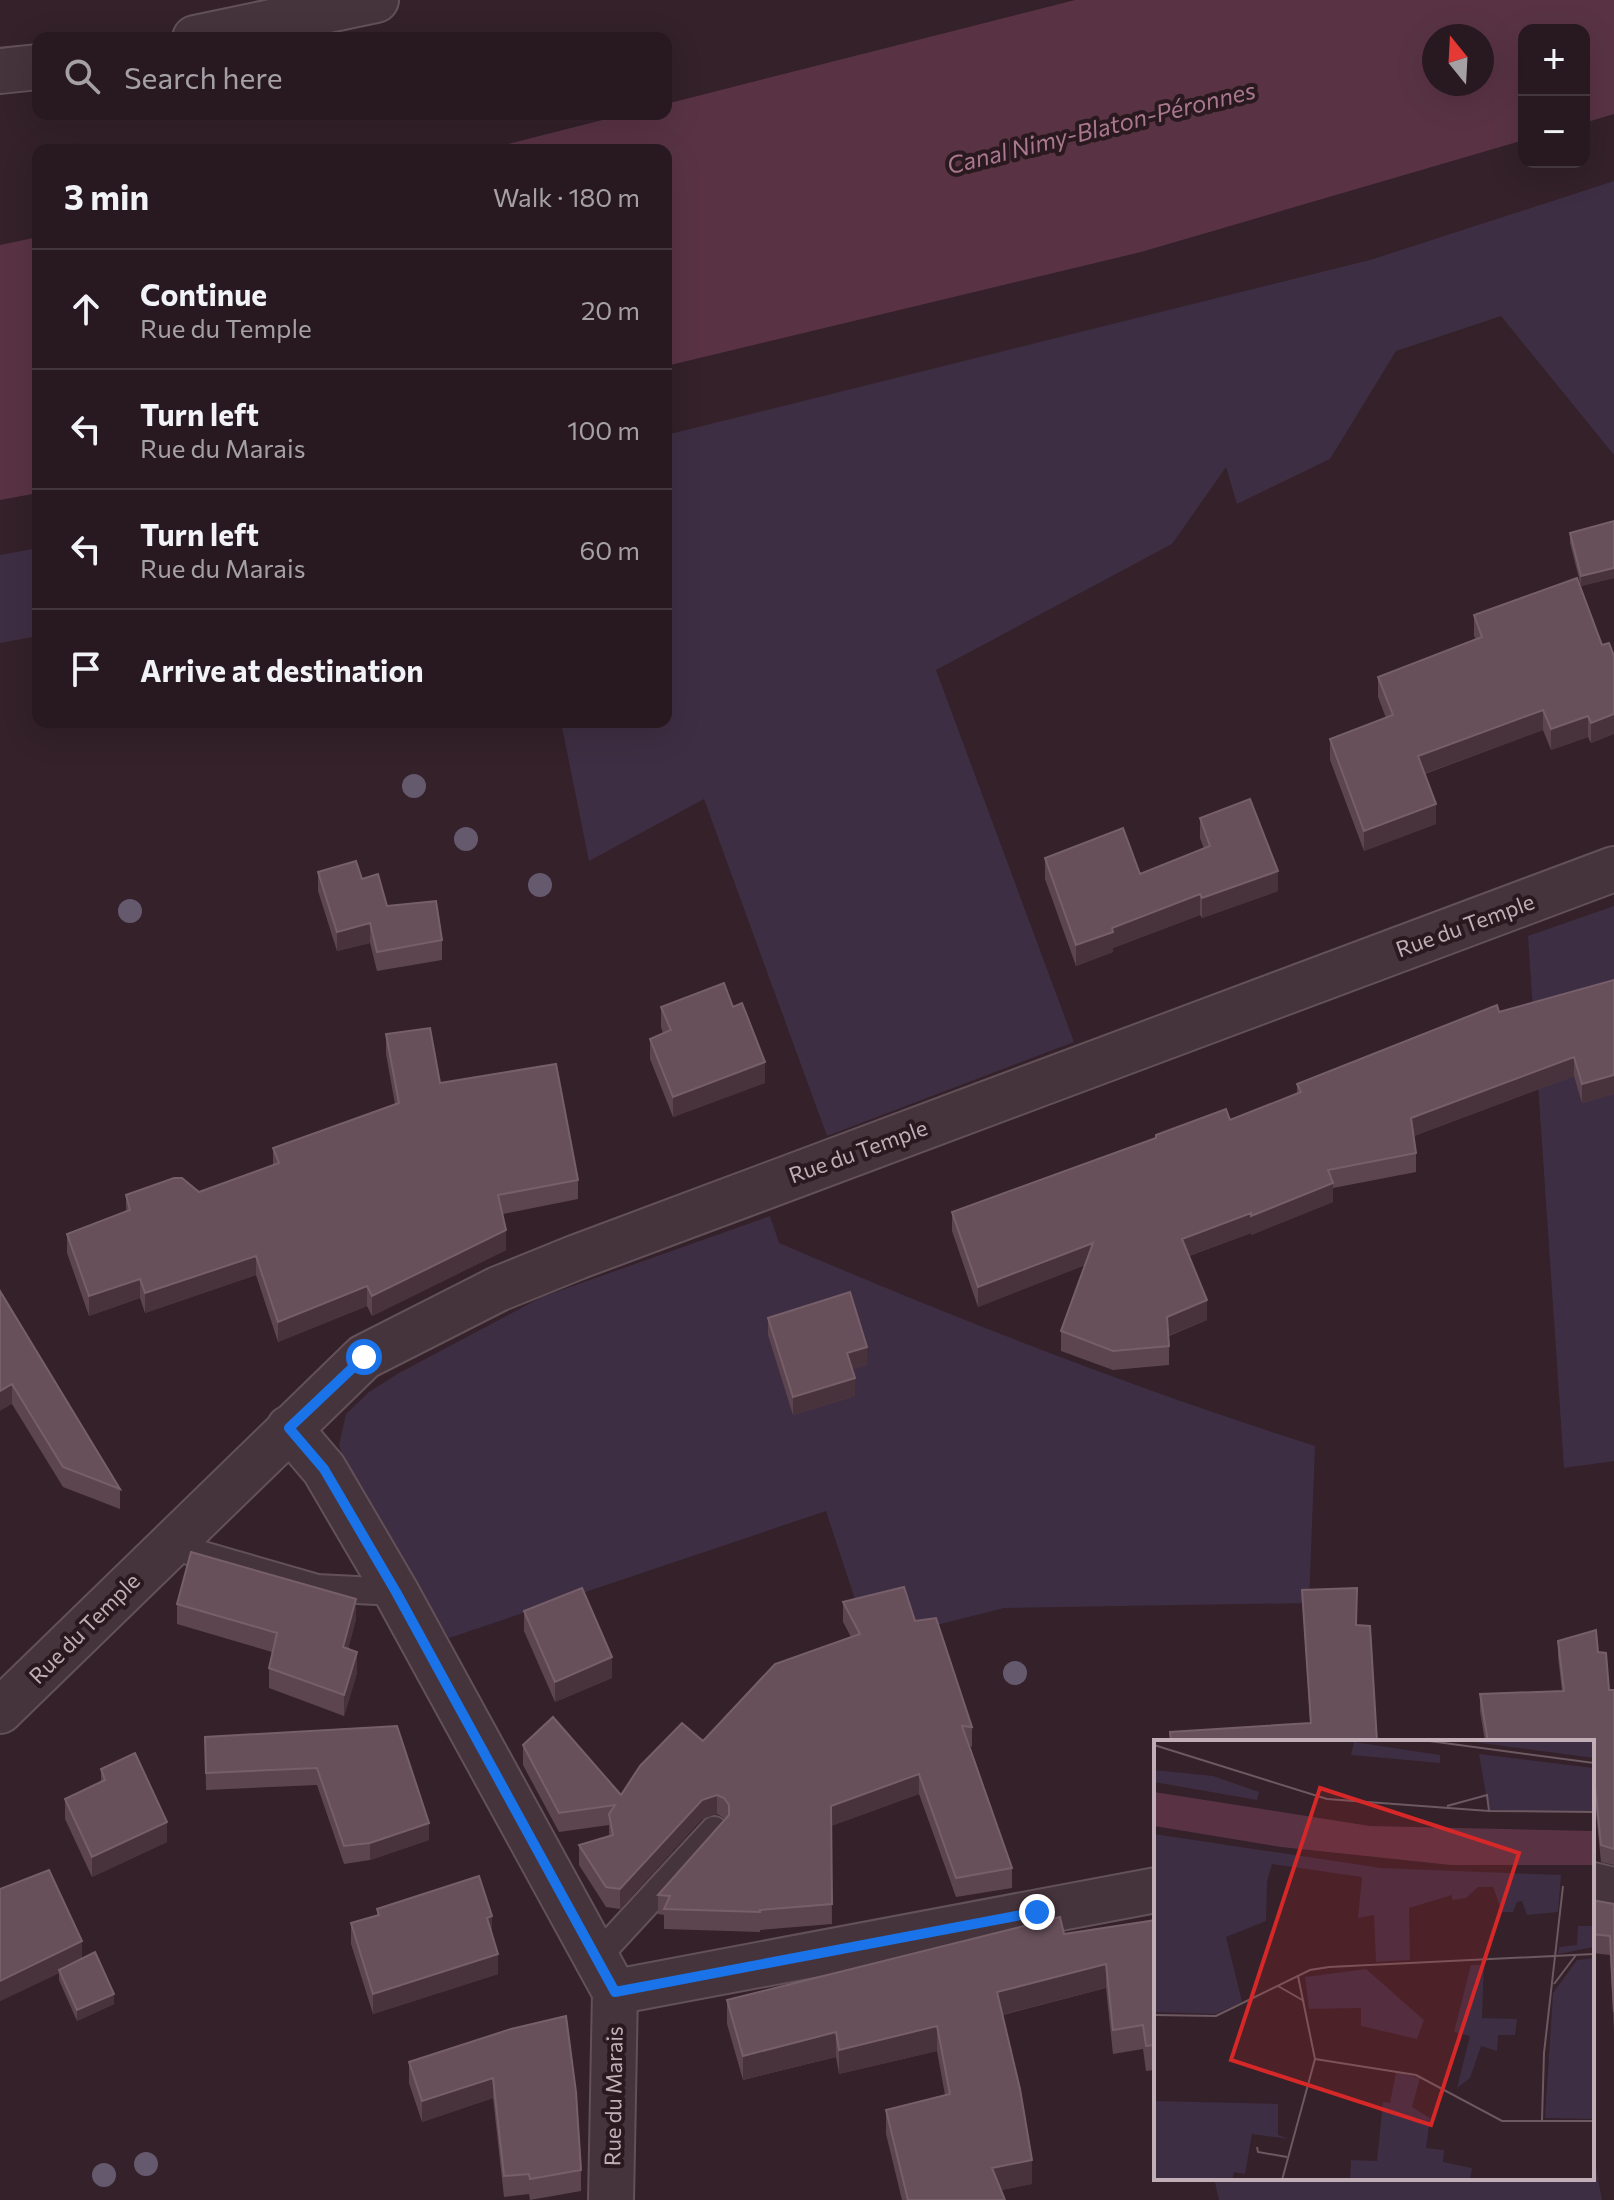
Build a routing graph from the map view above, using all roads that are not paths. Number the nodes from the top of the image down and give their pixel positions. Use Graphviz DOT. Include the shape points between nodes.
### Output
graph roads {
  1 [pos="376,0"];
  2 [pos="224,32"];
  3 [pos="32,68"];
  4 [pos="0,71"];
  5 [pos="1614,869"];
  6 [pos="289,1428"];
  7 [pos="168,1545"];
  8 [pos="396,1592"];
  9 [pos="0,1711"];
  10 [pos="714,1830"];
  11 [pos="1594,1885"];
  12 [pos="1154,1890"];
  13 [pos="1614,1890"];
  14 [pos="606,1975"];
  15 [pos="611,2200"];
  1 -- 2 [label="street"];
  3 -- 4 [label="street"];
  5 -- 6 [label="street, Rue du Temple" via="498,1289 364,1357"];
  6 -- 7 [label="street, Rue du Temple"];
  6 -- 8 [label="street, Rue du Marais" via="324,1469"];
  7 -- 8 [label="lane" via="317,1588"];
  7 -- 9 [label="street, Rue du Temple"];
  8 -- 14 [label="street, Rue du Marais"];
  10 -- 14 [label="lane"];
  11 -- 13 [label="street"];
  12 -- 14 [label="street"];
  14 -- 15 [label="street, Rue du Marais"];
}
